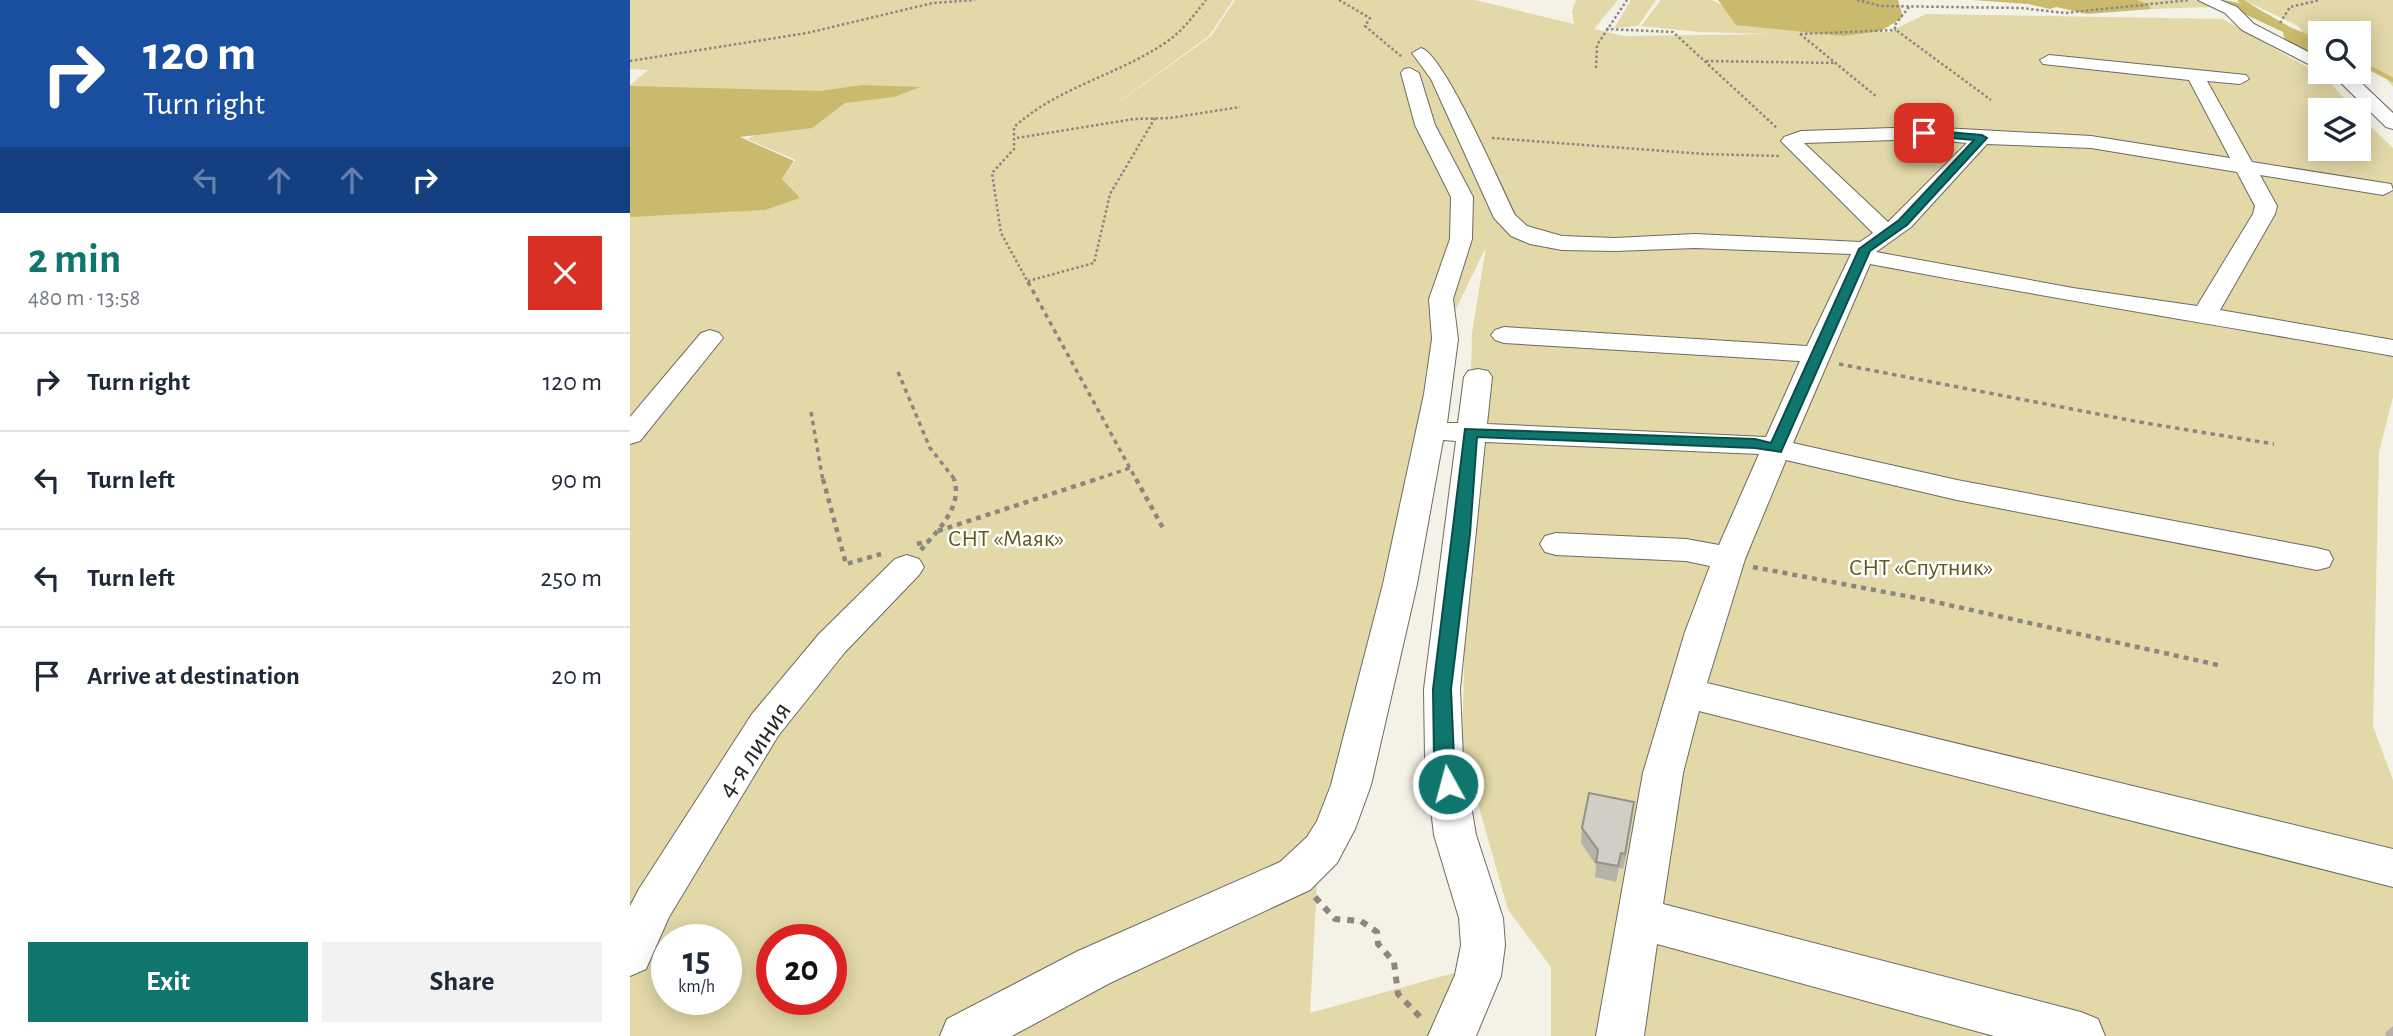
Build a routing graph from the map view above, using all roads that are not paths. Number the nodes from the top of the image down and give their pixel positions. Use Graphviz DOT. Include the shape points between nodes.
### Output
graph roads {
  1 [pos="2206,0"];
  2 [pos="2308,58"];
  3 [pos="2049,60"];
  4 [pos="2195,75"];
  5 [pos="2240,79"];
  6 [pos="2352,84"];
  7 [pos="2393,123"];
  8 [pos="1982,138"];
  9 [pos="2246,166"];
  10 [pos="2383,189"];
  11 [pos="1871,247"];
  12 [pos="2202,314"];
  13 [pos="1504,335"];
  14 [pos="710,338"];
  15 [pos="2393,348"];
  16 [pos="1815,356"];
  17 [pos="1478,377"];
  18 [pos="1430,431"];
  19 [pos="1470,432"];
  20 [pos="630,435"];
  21 [pos="1776,449"];
  22 [pos="1556,544"];
  23 [pos="909,551"];
  24 [pos="2318,559"];
  25 [pos="1729,561"];
  26 [pos="1688,694"];
  27 [pos="2393,868"];
  28 [pos="642,905"];
  29 [pos="1639,918"];
  30 [pos="630,954"];
  31 [pos="1441,1032"];
  32 [pos="964,1036"];
  33 [pos="1620,1036"];
  34 [pos="2081,1036"];
  1 -- 2 [label="street" via="2231,10 2248,26"];
  3 -- 4 [label="street"];
  4 -- 5 [label="street"];
  4 -- 9 [label="street"];
  6 -- 7 [label="street"];
  8 -- 9 [label="street" via="2064,139"];
  8 -- 11 [label="street" via="1903,222"];
  8 -- 11 [label="street" via="1924,133 1791,141 1873,219"];
  9 -- 10 [label="street"];
  9 -- 12 [label="street" via="2265,200 2264,214 2217,297"];
  11 -- 12 [label="street" via="2073,295"];
  11 -- 16 [label="street"];
  11 -- 18 [label="street" via="1683,240 1576,244 1528,237 1512,229 1505,218 1440,79 1416,63 1425,125 1461,197 1461,239 1441,299 1445,339"];
  12 -- 15 [label="street"];
  13 -- 16 [label="street"];
  14 -- 20 [label="street"];
  16 -- 21 [label="street"];
  17 -- 19 [label="street"];
  18 -- 19 [label="street"];
  18 -- 32 [label="street" via="1400,584 1351,785 1322,850 1295,876 1094,967"];
  19 -- 21 [label="street" via="1755,444"];
  19 -- 31 [label="street" via="1442,689 1444,758 1455,835 1481,918 1483,945 1478,976"];
  21 -- 24 [label="street" via="1957,490"];
  21 -- 25 [label="street"];
  22 -- 25 [label="street" via="1686,550"];
  23 -- 28 [label="street, 4-я линия" via="765,725"];
  25 -- 26 [label="street" via="1703,632"];
  26 -- 27 [label="street"];
  26 -- 29 [label="street" via="1663,773"];
  28 -- 30 [label="street, 4-я линия"];
  29 -- 33 [label="street"];
  29 -- 34 [label="street"];
}
